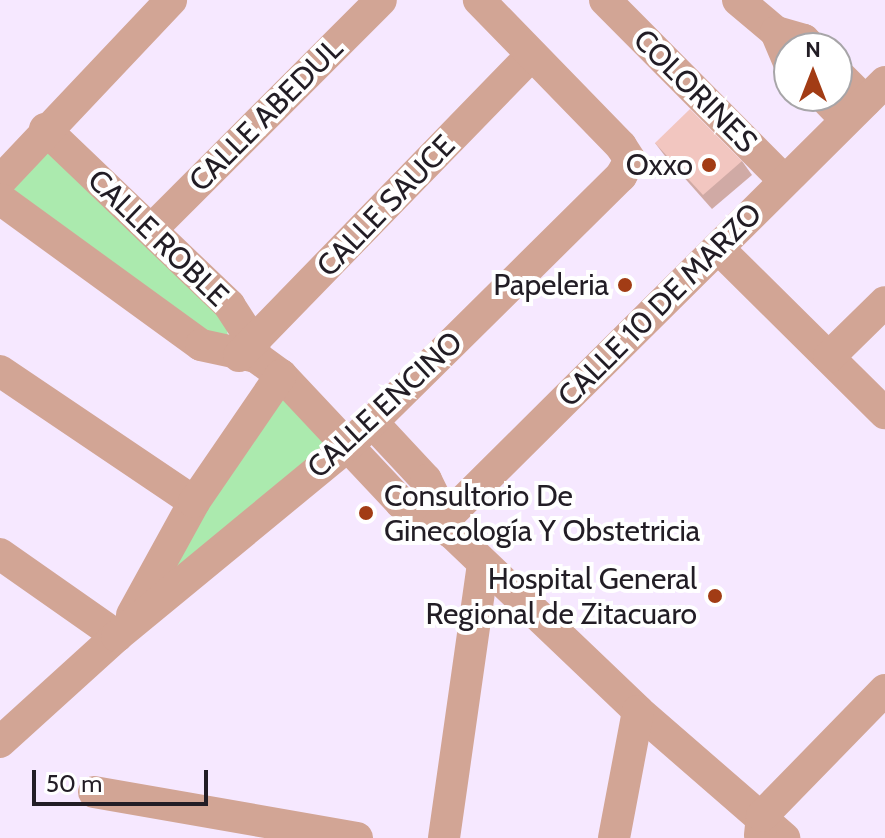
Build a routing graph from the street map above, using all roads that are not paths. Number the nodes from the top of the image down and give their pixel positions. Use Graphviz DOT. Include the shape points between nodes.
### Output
graph roads {
  1 [pos="171,0"];
  2 [pos="381,0"];
  3 [pos="479,0"];
  4 [pos="605,0"];
  5 [pos="746,3"];
  6 [pos="776,32"];
  7 [pos="532,55"];
  8 [pos="853,82"];
  9 [pos="873,94"];
  10 [pos="853,95"];
  11 [pos="45,129"];
  12 [pos="0,181"];
  13 [pos="785,181"];
  14 [pos="0,199"];
  15 [pos="151,230"];
  16 [pos="718,248"];
  17 [pos="885,302"];
  18 [pos="257,357"];
  19 [pos="829,357"];
  20 [pos="0,371"];
  21 [pos="885,413"];
  22 [pos="372,422"];
  23 [pos="349,445"];
  24 [pos="194,502"];
  25 [pos="445,526"];
  26 [pos="0,554"];
  27 [pos="483,565"];
  28 [pos="120,634"];
  29 [pos="885,690"];
  30 [pos="638,711"];
  31 [pos="0,742"];
  32 [pos="94,792"];
  33 [pos="769,831"];
  34 [pos="357,838"];
  35 [pos="444,838"];
  36 [pos="614,838"];
  1 -- 11 [label="street"];
  2 -- 15 [label="street, CALLE ABEDUL"];
  3 -- 7 [label="street"];
  4 -- 13 [label="street, COLORINES"];
  5 -- 6 [label="street"];
  7 -- 18 [label="street, CALLE SAUCE"];
  7 -- 22 [label="street, CALLE ENCINO" via="630,160 621,176"];
  8 -- 9 [label="street"];
  9 -- 10 [label="street"];
  9 -- 13 [label="street, CALLE 10 DE MARZO"];
  11 -- 12 [label="street"];
  11 -- 15 [label="street, CALLE ROBLE"];
  13 -- 16 [label="street, CALLE 10 DE MARZO"];
  14 -- 18 [label="street, CALLE ROBLE" via="201,345"];
  15 -- 18 [label="street, CALLE ROBLE" via="229,305"];
  16 -- 19 [label="street"];
  16 -- 25 [label="street, CALLE 10 DE MARZO"];
  17 -- 19 [label="street"];
  18 -- 23 [label="street, CALLE ROBLE"];
  18 -- 24 [label="street, CALLE ENCINO"];
  19 -- 21 [label="street"];
  20 -- 24 [label="street"];
  22 -- 23 [label="street, CALLE ENCINO"];
  22 -- 25 [label="street" via="426,480"];
  23 -- 25 [label="street, CALLE ROBLE" via="401,503"];
  23 -- 28 [label="street, CALLE ENCINO"];
  24 -- 28 [label="street, CALLE ENCINO"];
  25 -- 27 [label="street"];
  26 -- 28 [label="street"];
  27 -- 30 [label="street"];
  27 -- 35 [label="street"];
  28 -- 31 [label="street, CALLE ENCINO"];
  29 -- 33 [label="street"];
  30 -- 33 [label="street"];
  30 -- 36 [label="street"];
  32 -- 34 [label="street"];
}
